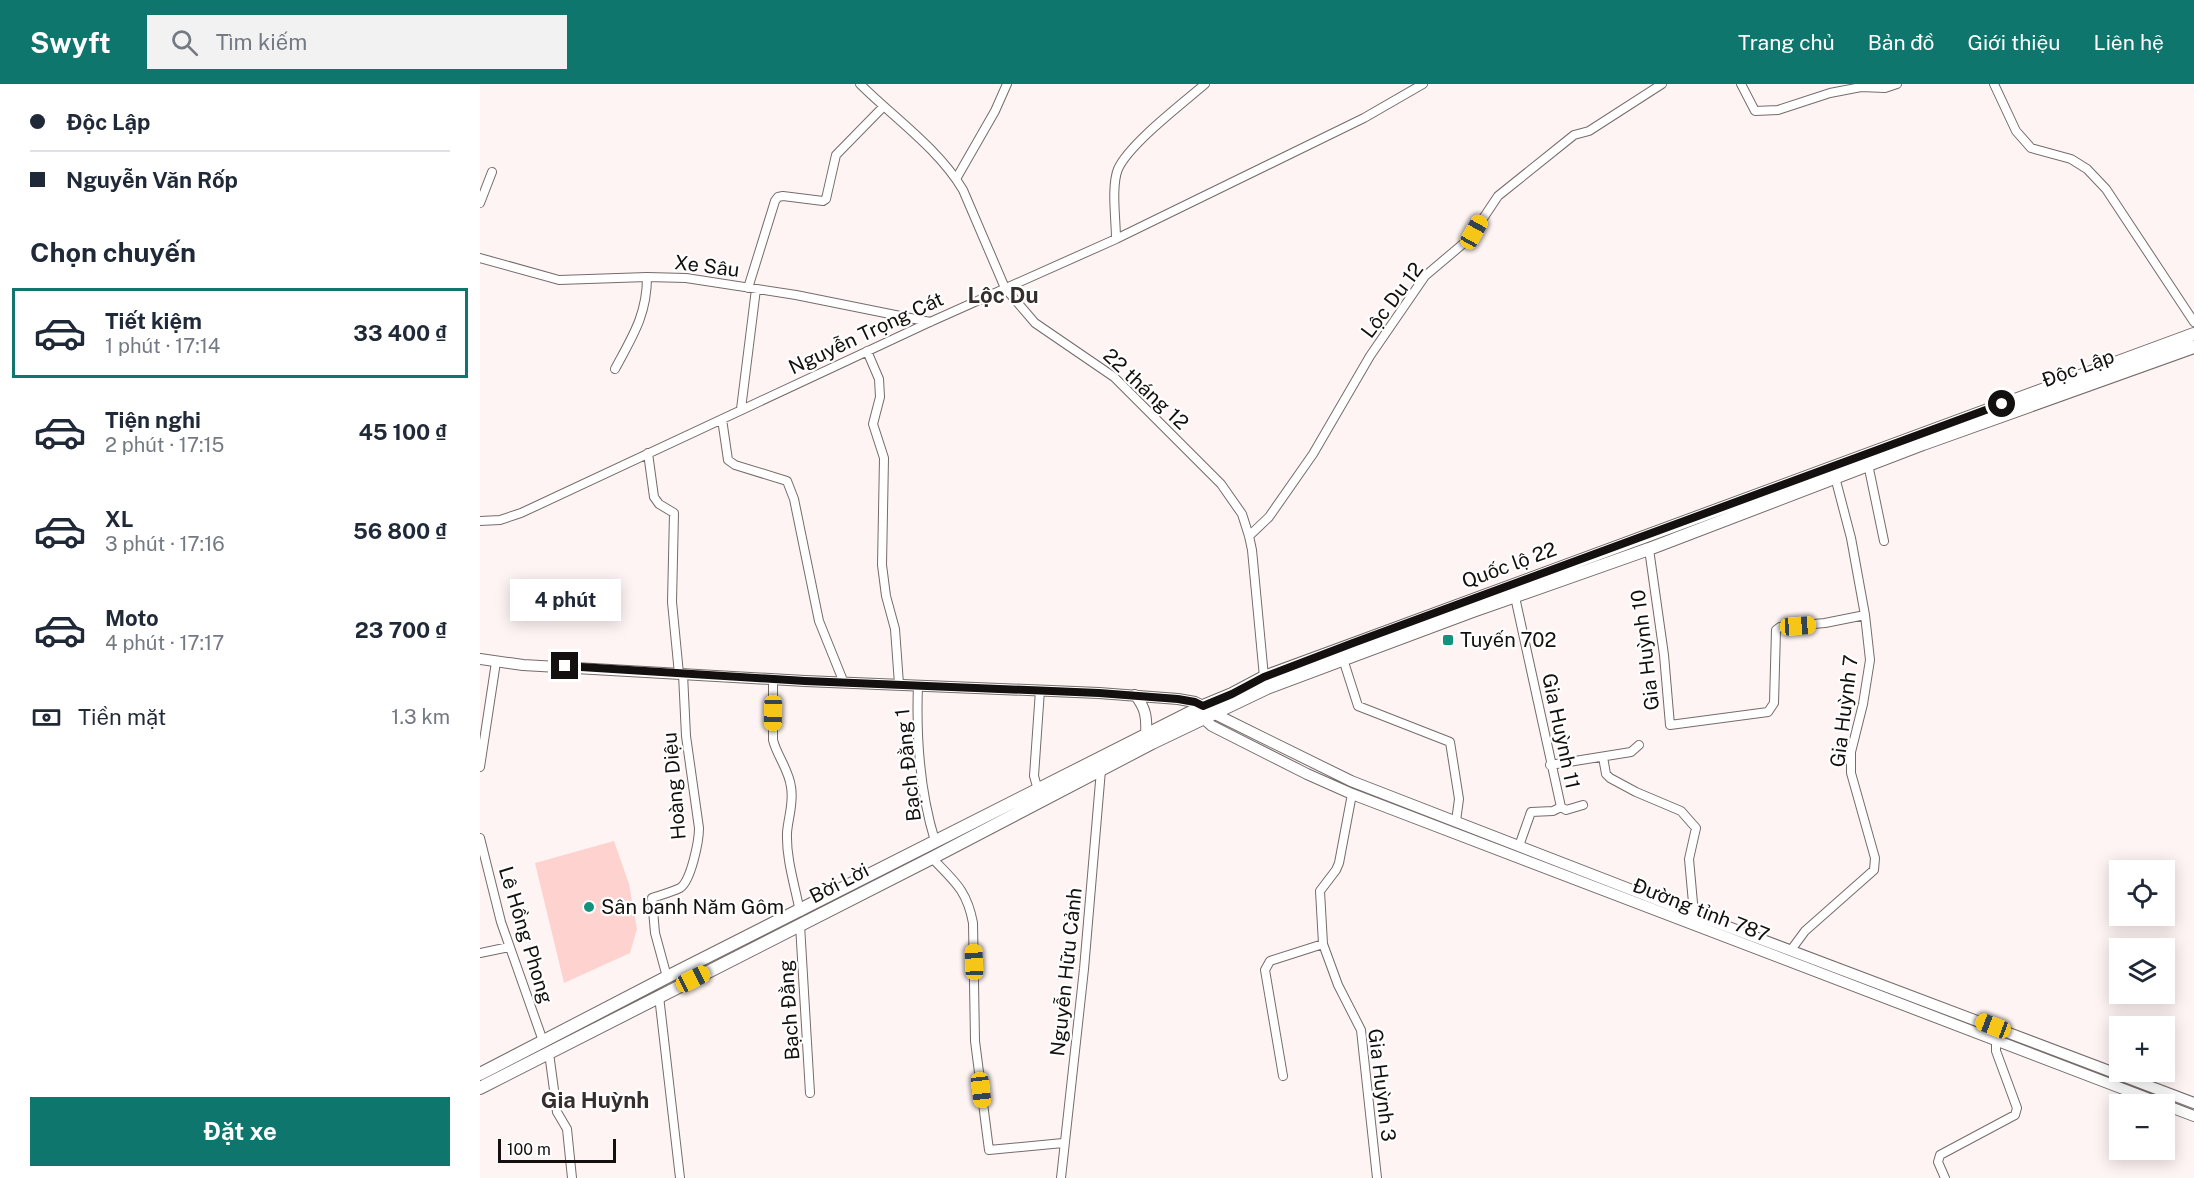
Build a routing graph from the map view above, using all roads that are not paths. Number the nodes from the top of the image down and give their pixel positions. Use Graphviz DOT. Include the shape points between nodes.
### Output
graph roads {
  1 [pos="860,84"];
  2 [pos="1007,84"];
  3 [pos="1205,84"];
  4 [pos="1423,84"];
  5 [pos="1662,84"];
  6 [pos="1741,84"];
  7 [pos="1897,84"];
  8 [pos="1994,84"];
  9 [pos="883,107"];
  10 [pos="492,172"];
  11 [pos="956,179"];
  12 [pos="480,203"];
  13 [pos="1116,239"];
  14 [pos="480,258"];
  15 [pos="646,277"];
  16 [pos="1005,288"];
  17 [pos="752,289"];
  18 [pos="930,322"];
  19 [pos="2194,322"];
  20 [pos="2194,334"];
  21 [pos="2194,347"];
  22 [pos="867,351"];
  23 [pos="615,369"];
  24 [pos="741,409"];
  25 [pos="722,419"];
  26 [pos="648,453"];
  27 [pos="1868,464"];
  28 [pos="1833,471"];
  29 [pos="480,521"];
  30 [pos="1249,536"];
  31 [pos="1884,541"];
  32 [pos="1648,549"];
  33 [pos="1515,597"];
  34 [pos="1865,615"];
  35 [pos="480,659"];
  36 [pos="1343,659"];
  37 [pos="496,662"];
  38 [pos="681,674"];
  39 [pos="773,679"];
  40 [pos="844,682"];
  41 [pos="1265,683"];
  42 [pos="899,684"];
  43 [pos="918,686"];
  44 [pos="1040,690"];
  45 [pos="1135,695"];
  46 [pos="1207,713"];
  47 [pos="1146,735"];
  48 [pos="1639,745"];
  49 [pos="1603,757"];
  50 [pos="1550,765"];
  51 [pos="480,767"];
  52 [pos="1101,770"];
  53 [pos="1038,790"];
  54 [pos="1352,794"];
  55 [pos="1583,805"];
  56 [pos="1561,807"];
  57 [pos="1456,821"];
  58 [pos="480,838"];
  59 [pos="935,842"];
  60 [pos="1519,846"];
  61 [pos="932,858"];
  62 [pos="800,912"];
  63 [pos="1694,914"];
  64 [pos="800,925"];
  65 [pos="1323,944"];
  66 [pos="509,947"];
  67 [pos="1791,950"];
  68 [pos="480,953"];
  69 [pos="667,977"];
  70 [pos="659,996"];
  71 [pos="1995,1040"];
  72 [pos="546,1047"];
  73 [pos="480,1074"];
  74 [pos="1283,1076"];
  75 [pos="480,1088"];
  76 [pos="810,1093"];
  77 [pos="2194,1103"];
  78 [pos="2194,1116"];
  79 [pos="1064,1143"];
  80 [pos="572,1178"];
  81 [pos="680,1178"];
  82 [pos="1061,1178"];
  83 [pos="1377,1178"];
  84 [pos="1945,1178"];
  1 -- 9 [label="street, 22 tháng 12"];
  2 -- 11 [label="street"];
  3 -- 13 [label="street" via="1126,156 1115,182"];
  4 -- 13 [label="street, Nguyễn Trọng Cát"];
  5 -- 30 [label="street, Lộc Du 12" via="1589,130 1574,135 1498,196 1464,243 1425,276 1370,356 1313,454 1269,517"];
  6 -- 7 [label="street" via="1755,111 1778,110 1861,87"];
  8 -- 19 [label="street" via="2016,131 2031,148 2071,159 2106,189"];
  9 -- 11 [label="street, 22 tháng 12" via="937,156"];
  9 -- 17 [label="street" via="836,155 826,200 783,196 775,201"];
  10 -- 12 [label="street"];
  11 -- 16 [label="street, 22 tháng 12"];
  13 -- 16 [label="street, Nguyễn Trọng Cát"];
  14 -- 15 [label="street, Xe Sâu" via="559,280"];
  15 -- 17 [label="street, Xe Sâu" via="686,278"];
  15 -- 23 [label="street" via="643,315"];
  16 -- 18 [label="street, Nguyễn Trọng Cát"];
  16 -- 30 [label="street, 22 tháng 12" via="1035,323 1114,376 1213,476 1242,514"];
  17 -- 18 [label="street, Xe Sâu"];
  17 -- 24 [label="street"];
  18 -- 22 [label="street, Nguyễn Trọng Cát"];
  20 -- 28 [label="highway, Độc Lập"];
  21 -- 27 [label="highway, Độc Lập"];
  22 -- 24 [label="street, Nguyễn Trọng Cát"];
  22 -- 42 [label="street" via="879,379 880,397 873,424 884,458 882,565 895,629"];
  24 -- 25 [label="street, Nguyễn Trọng Cát"];
  25 -- 26 [label="street, Nguyễn Trọng Cát"];
  25 -- 40 [label="street" via="728,460 787,482 794,499 819,621"];
  26 -- 29 [label="street, Nguyễn Trọng Cát" via="521,513"];
  26 -- 38 [label="street, Hoàng Diệu" via="654,497 674,513 672,602"];
  27 -- 28 [label="highway, Độc Lập"];
  27 -- 31 [label="street"];
  28 -- 32 [label="highway, Độc Lập" via="1749,512"];
  28 -- 34 [label="street, Gia Huỳnh 7" via="1851,538"];
  28 -- 41 [label="highway, Quốc lộ 22"];
  30 -- 41 [label="street, 22 tháng 12"];
  32 -- 33 [label="highway, Độc Lập"];
  32 -- 34 [label="street, Gia Huỳnh 10" via="1670,725 1768,712 1774,703 1776,630"];
  33 -- 36 [label="highway, Độc Lập"];
  33 -- 50 [label="street, Gia Huỳnh 11"];
  34 -- 67 [label="street, Gia Huỳnh 7" via="1870,660 1851,752 1851,773 1875,870 1805,931"];
  35 -- 37 [label="main road"];
  36 -- 41 [label="highway, Độc Lập"];
  36 -- 57 [label="street" via="1358,706 1450,742 1459,799"];
  37 -- 38 [label="main road"];
  37 -- 51 [label="street"];
  38 -- 39 [label="main road"];
  38 -- 69 [label="street, Hoàng Diệu" via="699,841 682,887 652,898"];
  39 -- 40 [label="main road"];
  39 -- 62 [label="street" via="773,740 791,786 787,844"];
  40 -- 42 [label="main road"];
  41 -- 46 [label="highway, Quốc lộ 22" via="1232,694"];
  42 -- 43 [label="main road"];
  43 -- 44 [label="main road"];
  43 -- 59 [label="street, Bạch Đằng 1" via="921,771"];
  44 -- 45 [label="main road"];
  44 -- 53 [label="street" via="1034,776"];
  45 -- 46 [label="main road" via="1195,702"];
  45 -- 47 [label="main road" via="1147,718"];
  46 -- 47 [label="highway, Bời Lời"];
  46 -- 52 [label="highway, Bời Lời"];
  46 -- 54 [label="main road, Đường tỉnh 787" via="1212,726"];
  46 -- 57 [label="main road, Đường tỉnh 787" via="1312,763"];
  47 -- 53 [label="highway, Bời Lời"];
  48 -- 49 [label="street" via="1631,752"];
  49 -- 50 [label="street"];
  49 -- 63 [label="street" via="1610,778 1681,811 1696,828 1689,859"];
  50 -- 56 [label="street, Gia Huỳnh 11"];
  52 -- 61 [label="highway, Bời Lời"];
  52 -- 79 [label="street, Nguyễn Hữu Cảnh"];
  53 -- 59 [label="highway, Bời Lời"];
  54 -- 65 [label="street, Gia Huỳnh 3" via="1339,863 1320,891"];
  54 -- 71 [label="main road, Đường tỉnh 787"];
  55 -- 56 [label="street" via="1566,810"];
  56 -- 60 [label="street, Gia Huỳnh 11" via="1531,812"];
  57 -- 60 [label="main road, Đường tỉnh 787"];
  58 -- 66 [label="street, Lê Hồng Phong"];
  59 -- 62 [label="highway, Bời Lời"];
  60 -- 63 [label="main road, Đường tỉnh 787"];
  61 -- 64 [label="highway, Bời Lời"];
  61 -- 79 [label="street" via="970,905 975,1041 989,1150"];
  62 -- 69 [label="highway, Bời Lời"];
  63 -- 67 [label="main road, Đường tỉnh 787"];
  64 -- 70 [label="highway, Bời Lời"];
  64 -- 76 [label="street, Bạch Đằng"];
  65 -- 74 [label="street" via="1270,961 1265,970"];
  65 -- 83 [label="street, Gia Huỳnh 3" via="1361,1030"];
  66 -- 68 [label="street"];
  66 -- 72 [label="street, Lê Hồng Phong"];
  67 -- 77 [label="main road, Đường tỉnh 787"];
  69 -- 72 [label="highway, Bời Lời"];
  70 -- 72 [label="highway, Bời Lời"];
  70 -- 81 [label="street"];
  71 -- 78 [label="main road, Đường tỉnh 787"];
  71 -- 84 [label="street" via="2017,1111 1940,1155 1938,1162"];
  72 -- 73 [label="highway, Bời Lời"];
  72 -- 75 [label="highway, Bời Lời"];
  72 -- 80 [label="street, Lê Hồng Phong" via="557,1112 567,1129"];
  79 -- 82 [label="street, Nguyễn Hữu Cảnh"];
}
